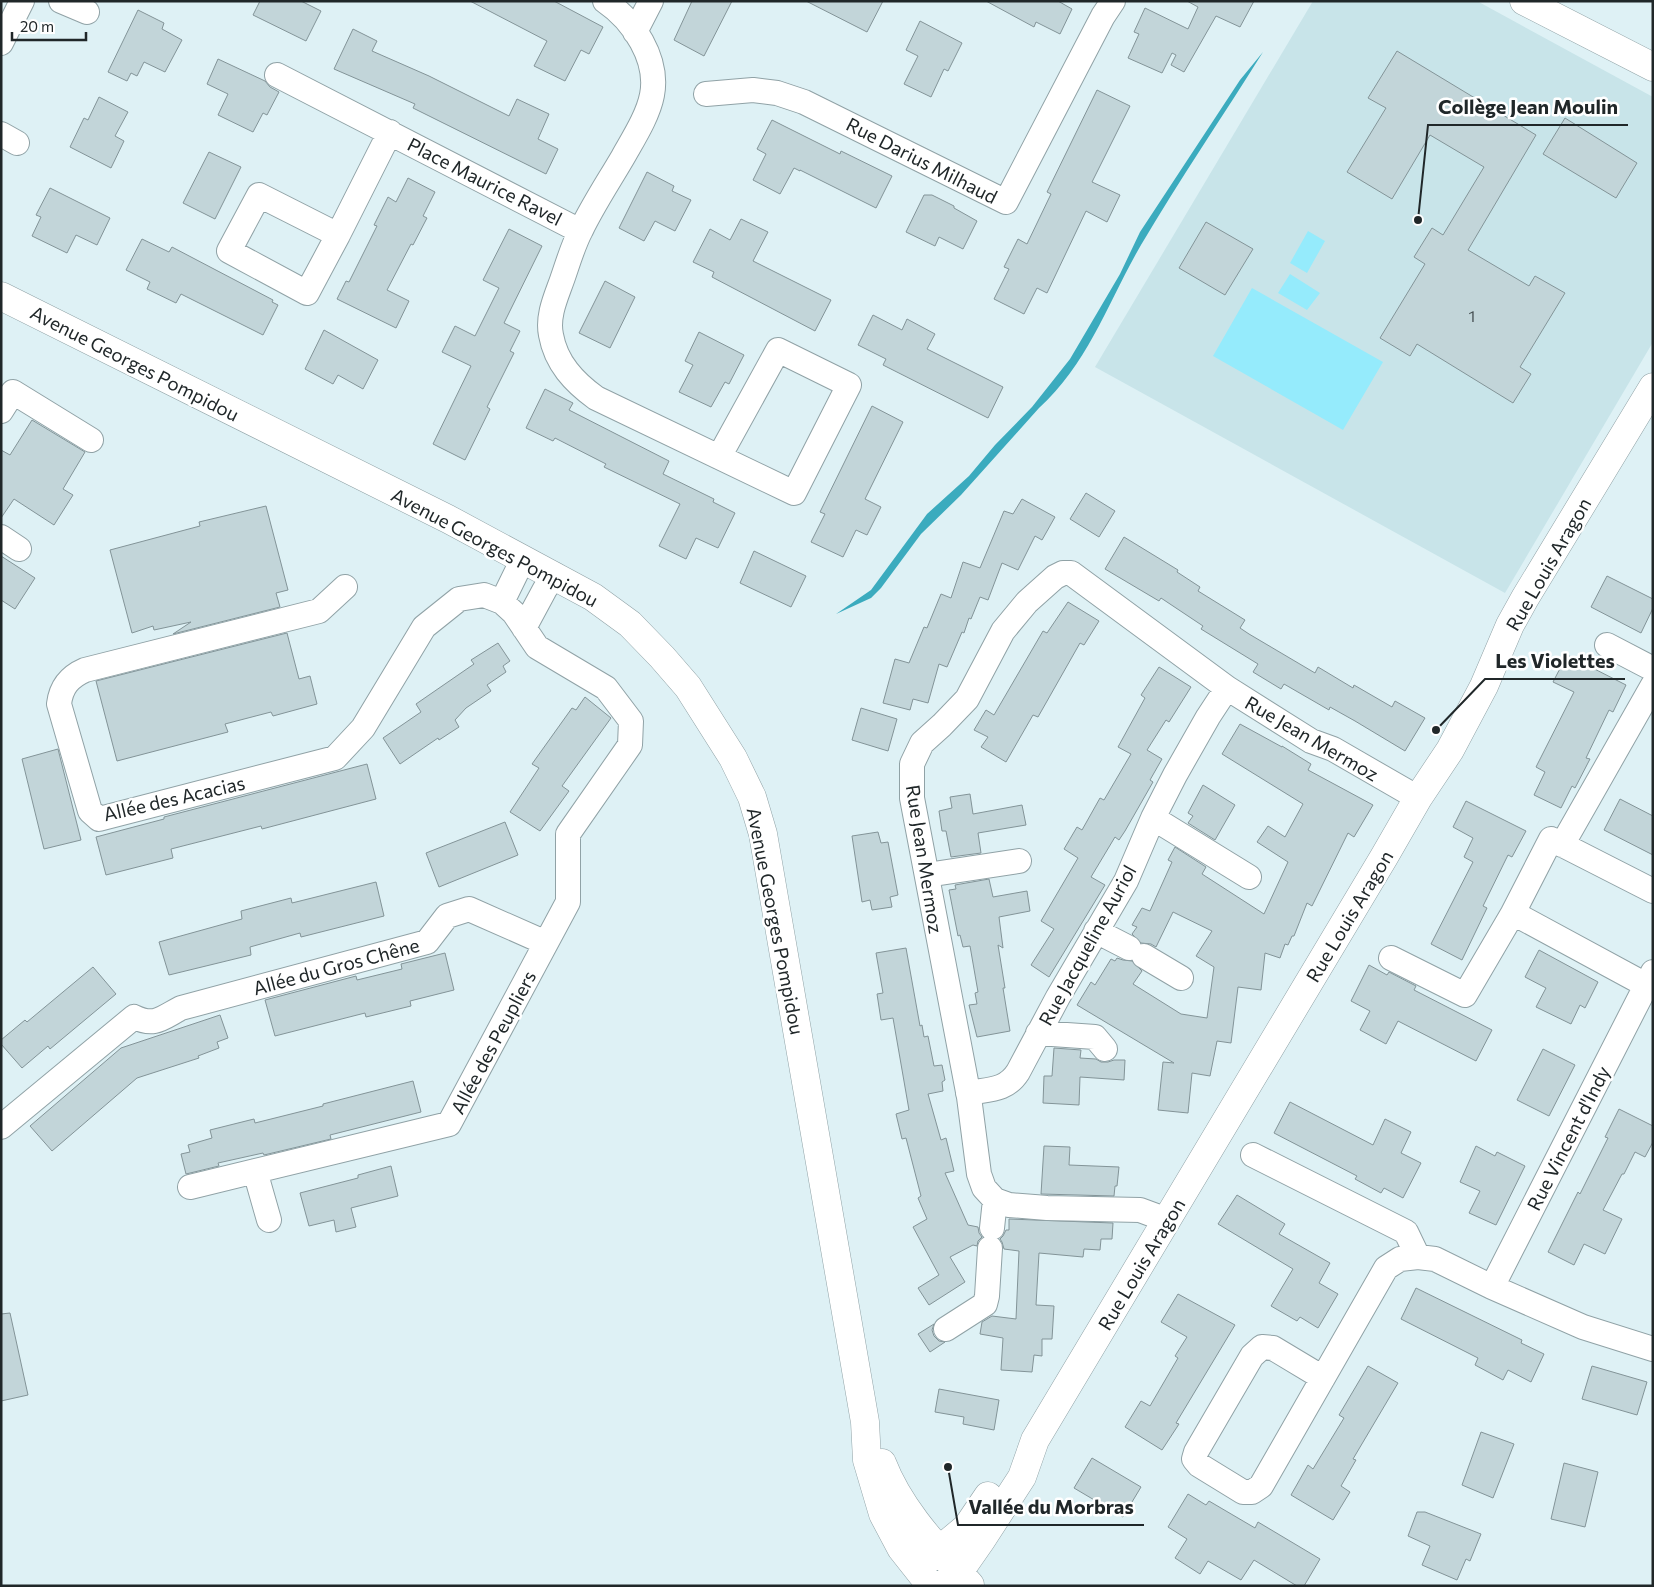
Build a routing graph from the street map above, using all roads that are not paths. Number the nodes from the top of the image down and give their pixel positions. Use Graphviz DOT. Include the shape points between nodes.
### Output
graph roads {
  1 [pos="22,1"];
  2 [pos="61,1"];
  3 [pos="605,1"];
  4 [pos="650,1"];
  5 [pos="1113,1"];
  6 [pos="1524,1"];
  7 [pos="87,12"];
  8 [pos="635,32"];
  9 [pos="1,43"];
  10 [pos="1653,66"];
  11 [pos="277,75"];
  12 [pos="706,94"];
  13 [pos="390,132"];
  14 [pos="580,230"];
  15 [pos="338,235"];
  16 [pos="1,296"];
  17 [pos="1653,387"];
  18 [pos="1,411"];
  19 [pos="91,440"];
  20 [pos="719,457"];
  21 [pos="523,559"];
  22 [pos="555,575"];
  23 [pos="345,587"];
  24 [pos="502,602"];
  25 [pos="524,628"];
  26 [pos="1607,646"];
  27 [pos="1653,669"];
  28 [pos="1653,685"];
  29 [pos="1226,688"];
  30 [pos="1418,798"];
  31 [pos="1153,818"];
  32 [pos="1562,845"];
  33 [pos="1019,862"];
  34 [pos="927,875"];
  35 [pos="1248,877"];
  36 [pos="1653,891"];
  37 [pos="1513,913"];
  38 [pos="1096,931"];
  39 [pos="546,943"];
  40 [pos="1391,958"];
  41 [pos="1181,978"];
  42 [pos="1649,985"];
  43 [pos="1038,1033"];
  44 [pos="1105,1049"];
  45 [pos="968,1094"];
  46 [pos="1,1127"];
  47 [pos="1254,1155"];
  48 [pos="255,1171"];
  49 [pos="190,1187"];
  50 [pos="995,1200"];
  51 [pos="269,1220"];
  52 [pos="1167,1220"];
  53 [pos="1418,1257"];
  54 [pos="1492,1287"];
  55 [pos="946,1329"];
  56 [pos="1653,1349"];
  57 [pos="1323,1378"];
  58 [pos="865,1422"];
  59 [pos="1035,1440"];
  60 [pos="940,1551"];
  61 [pos="924,1577"];
  62 [pos="957,1581"];
  1 -- 9 [label="street"];
  2 -- 7 [label="street"];
  3 -- 8 [label="street"];
  4 -- 8 [label="street"];
  5 -- 12 [label="street, Rue Darius Milhaud" via="1006,202 804,102 777,93 753,90"];
  6 -- 10 [label="street"];
  8 -- 14 [label="street" via="649,61 652,96 639,128"];
  11 -- 13 [label="street, Place Maurice Ravel"];
  13 -- 14 [label="street, Place Maurice Ravel"];
  13 -- 15 [label="street, Place Maurice Ravel"];
  14 -- 20 [label="street" via="551,310 550,334 557,357 568,374 596,398"];
  15 -- 15 [label="street, Place Maurice Ravel" via="259,195 229,252 307,293"];
  16 -- 21 [label="street, Avenue Georges Pompidou"];
  17 -- 30 [label="street, Rue Louis Aragon" via="1525,598 1450,750"];
  18 -- 19 [label="street" via="13,392"];
  20 -- 20 [label="street" via="794,493 849,385 778,350"];
  21 -- 22 [label="street, Avenue Georges Pompidou"];
  21 -- 24 [label="street"];
  22 -- 25 [label="street"];
  22 -- 58 [label="street, Avenue Georges Pompidou" via="630,624 662,657 688,687 713,725 752,797 763,834"];
  23 -- 24 [label="street, Allée des Acacias" via="319,611 85,670 71,678 62,689 59,704 90,811 99,819 335,758 363,728 424,627 459,599 484,595"];
  24 -- 25 [label="street"];
  25 -- 39 [label="street" via="536,647 606,688 631,720 630,745 568,834 568,902"];
  26 -- 27 [label="street"];
  28 -- 32 [label="street"];
  29 -- 30 [label="street, Rue Jean Mermoz" via="1311,741"];
  29 -- 31 [label="street, Rue Jacqueline Auriol"];
  29 -- 34 [label="street, Rue Jean Mermoz" via="1071,573 1055,576 1003,631 966,699 922,743 912,764 912,798"];
  30 -- 52 [label="street, Rue Louis Aragon"];
  31 -- 35 [label="street"];
  31 -- 38 [label="street, Rue Jacqueline Auriol" via="1126,881"];
  32 -- 36 [label="street"];
  32 -- 37 [label="street" via="1551,840"];
  33 -- 34 [label="street"];
  34 -- 45 [label="street, Rue Jean Mermoz"];
  37 -- 40 [label="street" via="1465,995"];
  37 -- 42 [label="street"];
  38 -- 41 [label="street"];
  38 -- 43 [label="street, Rue Jacqueline Auriol"];
  39 -- 46 [label="street, Allée du Gros Chêne" via="469,909 447,916 427,942 181,1008 158,1020 145,1022 134,1017"];
  39 -- 48 [label="street, Allée des Peupliers" via="449,1124"];
  42 -- 54 [label="street, Rue Vincent d'Indy"];
  43 -- 44 [label="street" via="1095,1037"];
  43 -- 45 [label="street, Rue Jacqueline Auriol" via="1009,1084"];
  45 -- 50 [label="street, Rue Jean Mermoz" via="979,1174 984,1188"];
  47 -- 53 [label="street" via="1406,1232"];
  48 -- 49 [label="street, Allée des Peupliers"];
  48 -- 51 [label="street"];
  50 -- 52 [label="street" via="1009,1205 1047,1208 1140,1210"];
  50 -- 55 [label="street" via="985,1304"];
  52 -- 59 [label="street, Rue Louis Aragon"];
  53 -- 54 [label="street" via="1435,1259"];
  53 -- 57 [label="street" via="1400,1259 1386,1268"];
  54 -- 56 [label="street" via="1583,1326"];
  57 -- 57 [label="street" via="1260,1486 1252,1492 1243,1492 1194,1459 1252,1356 1262,1347 1273,1348"];
  58 -- 60 [label="street, Avenue Georges Pompidou" via="888,1480 902,1504"];
  58 -- 61 [label="street, Avenue Georges Pompidou" via="867,1460 883,1514 901,1548"];
  59 -- 60 [label="street, Rue Louis Aragon" via="1007,1465 967,1527"];
  59 -- 62 [label="street, Rue Louis Aragon" via="1022,1477"];
  60 -- 61 [label="street, Rue Louis Aragon"];
  60 -- 62 [label="street, Avenue Georges Pompidou"];
}
